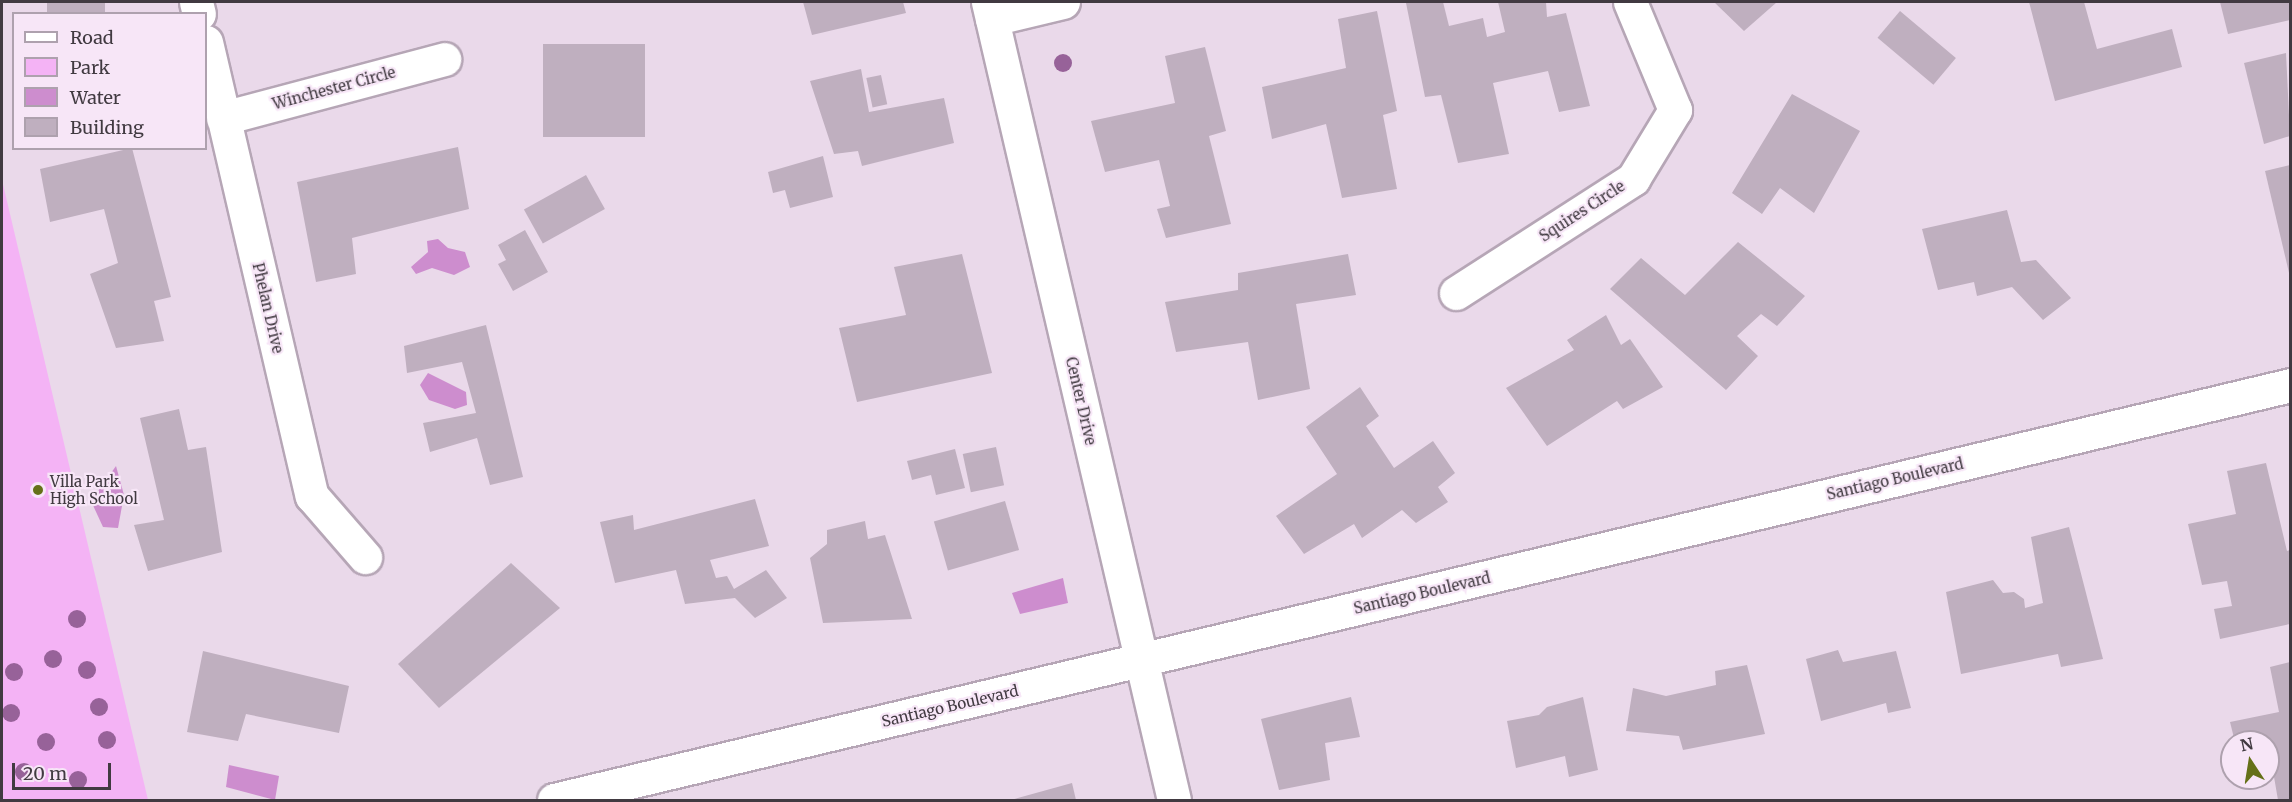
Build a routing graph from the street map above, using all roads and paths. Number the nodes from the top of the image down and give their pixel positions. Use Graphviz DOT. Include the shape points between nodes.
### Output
graph roads {
  1 [pos="1063,2"];
  2 [pos="1630,2"];
  3 [pos="990,10"];
  4 [pos="207,46"];
  5 [pos="444,59"];
  6 [pos="223,118"];
  7 [pos="1456,292"];
  8 [pos="2290,385"];
  9 [pos="365,556"];
  10 [pos="1142,659"];
  11 [pos="608,794"];
  12 [pos="554,801"];
  13 [pos="1174,801"];
  1 -- 3 [label="street"];
  2 -- 7 [label="street, Squires Circle" via="1675,110 1633,178"];
  3 -- 10 [label="street, Center Drive"];
  4 -- 6 [label="street, Phelan Drive"];
  5 -- 6 [label="street, Winchester Circle"];
  6 -- 9 [label="street, Phelan Drive" via="312,496"];
  8 -- 10 [label="street, Santiago Boulevard"];
  10 -- 11 [label="street, Santiago Boulevard"];
  10 -- 13 [label="street, Center Drive"];
  11 -- 12 [label="street, Santiago Boulevard"];
}
